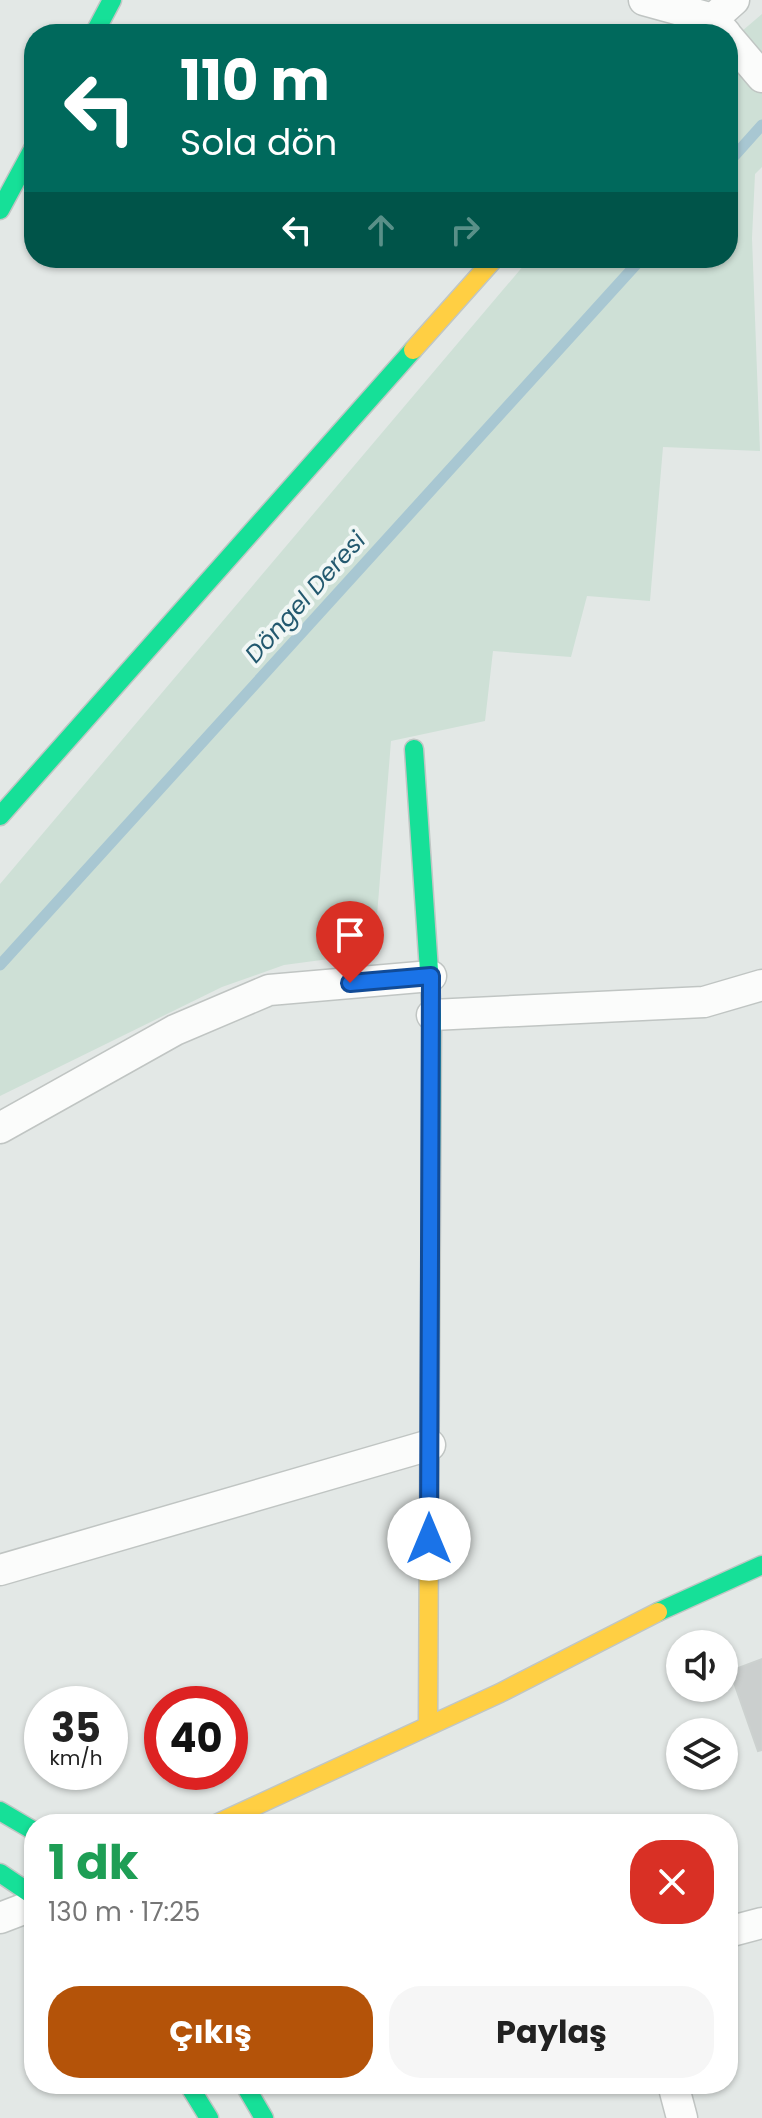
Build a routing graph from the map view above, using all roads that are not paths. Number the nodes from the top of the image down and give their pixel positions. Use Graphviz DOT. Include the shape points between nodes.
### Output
graph roads {
  1 [pos="112,0"];
  2 [pos="644,0"];
  3 [pos="99,24"];
  4 [pos="716,24"];
  5 [pos="738,48"];
  6 [pos="762,77"];
  7 [pos="24,166"];
  8 [pos="0,210"];
  9 [pos="486,268"];
  10 [pos="414,749"];
  11 [pos="0,816"];
  12 [pos="431,976"];
  13 [pos="762,985"];
  14 [pos="432,1015"];
  15 [pos="0,1128"];
  16 [pos="430,1445"];
  17 [pos="762,1565"];
  18 [pos="0,1570"];
  19 [pos="428,1726"];
  20 [pos="0,1811"];
  21 [pos="238,1814"];
  22 [pos="24,1825"];
  23 [pos="0,1873"];
  24 [pos="24,1889"];
  25 [pos="24,1909"];
  26 [pos="0,1918"];
  27 [pos="762,1923"];
  28 [pos="738,1929"];
  29 [pos="194,2094"];
  30 [pos="257,2094"];
  31 [pos="676,2094"];
  32 [pos="209,2118"];
  33 [pos="264,2118"];
  34 [pos="682,2118"];
  1 -- 3 [label="street"];
  2 -- 4 [label="street"];
  5 -- 6 [label="street"];
  7 -- 8 [label="street"];
  9 -- 11 [label="street"];
  10 -- 12 [label="street"];
  12 -- 14 [label="street"];
  12 -- 15 [label="street" via="269,990 175,1030"];
  13 -- 14 [label="street" via="704,1002"];
  14 -- 16 [label="street"];
  16 -- 18 [label="street"];
  16 -- 19 [label="street"];
  17 -- 19 [label="street"];
  19 -- 21 [label="street"];
  20 -- 22 [label="street"];
  23 -- 24 [label="street"];
  25 -- 26 [label="street"];
  27 -- 28 [label="street"];
  29 -- 32 [label="street"];
  30 -- 33 [label="street"];
  31 -- 34 [label="street"];
}
